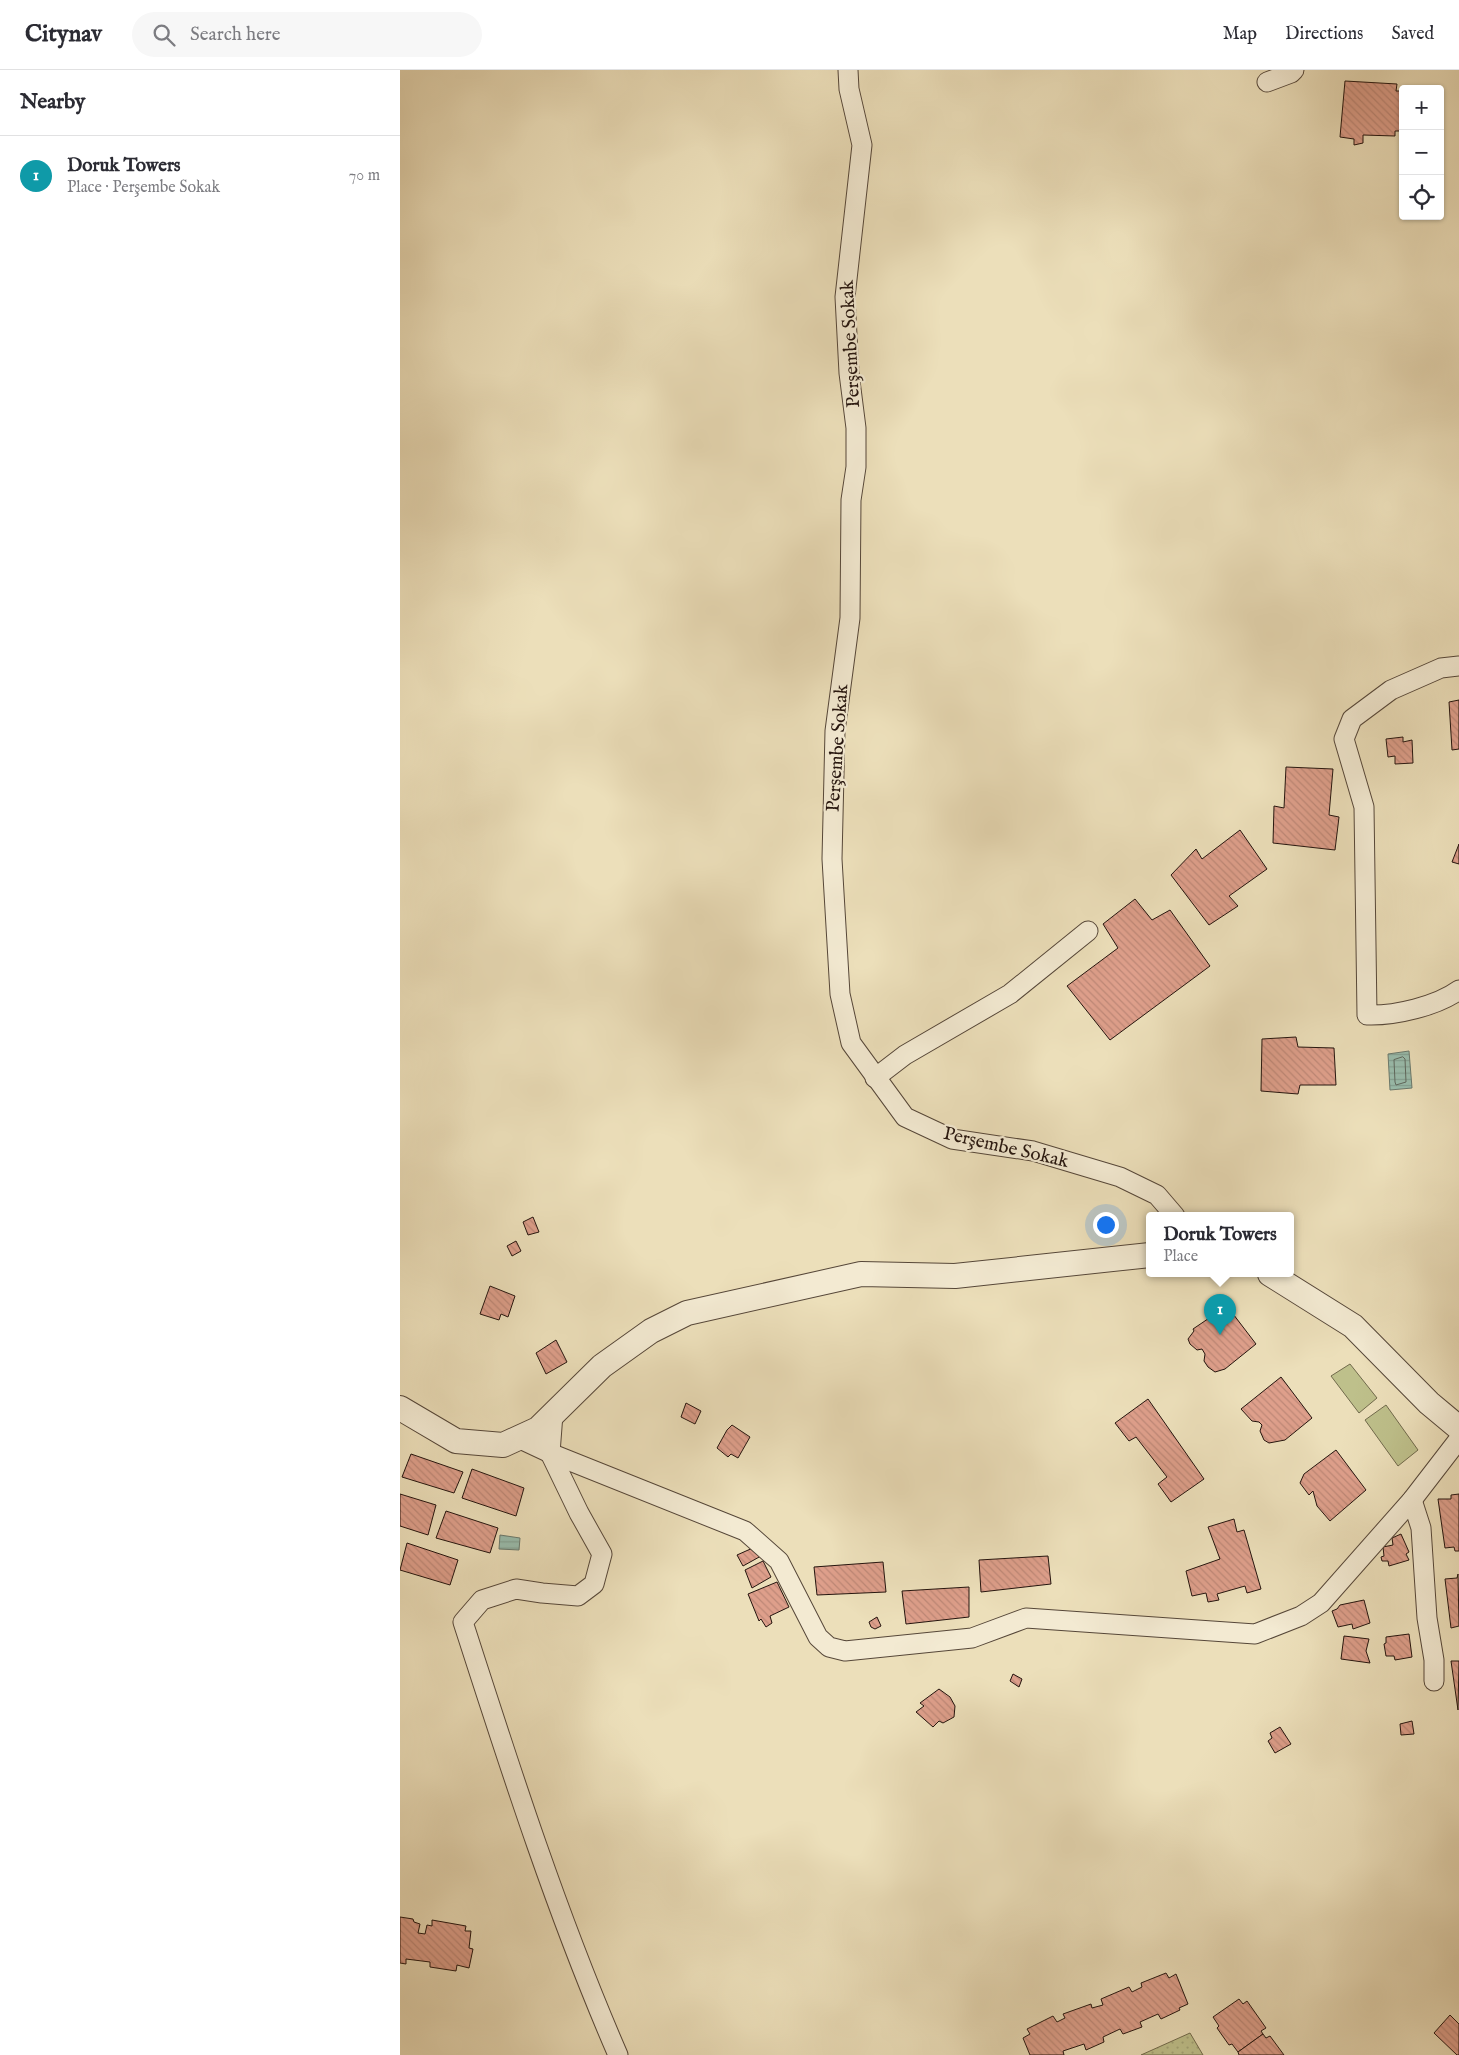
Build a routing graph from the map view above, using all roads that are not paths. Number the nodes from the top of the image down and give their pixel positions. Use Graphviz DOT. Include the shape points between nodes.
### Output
graph roads {
  1 [pos="848,70"];
  2 [pos="1294,70"];
  3 [pos="1267,82"];
  4 [pos="1459,666"];
  5 [pos="1088,931"];
  6 [pos="1459,990"];
  7 [pos="876,1078"];
  8 [pos="1172,1212"];
  9 [pos="1146,1255"];
  10 [pos="1275,1277"];
  11 [pos="400,1408"];
  12 [pos="553,1414"];
  13 [pos="1459,1428"];
  14 [pos="518,1438"];
  15 [pos="1459,1439"];
  16 [pos="550,1453"];
  17 [pos="1412,1500"];
  18 [pos="1434,1681"];
  19 [pos="618,2055"];
  1 -- 7 [label="street, Perşembe Sokak" via="849,89 862,145 845,297 856,428 856,467 852,500 850,618 835,731 832,859 840,994 851,1043"];
  2 -- 3 [label="street"];
  4 -- 6 [label="street" via="1441,668 1390,690 1352,719 1344,739 1364,807 1367,1015 1386,1015 1447,999"];
  5 -- 7 [label="street" via="1010,994 905,1055"];
  7 -- 8 [label="street, Perşembe Sokak" via="905,1117 952,1139 1033,1151 1120,1177 1157,1195"];
  9 -- 12 [label="street" via="955,1276 861,1274 687,1313 651,1331 602,1366"];
  10 -- 13 [label="street" via="1353,1326 1429,1403"];
  11 -- 14 [label="street" via="456,1441 503,1445"];
  12 -- 14 [label="street" via="538,1429"];
  12 -- 16 [label="street"];
  14 -- 16 [label="street"];
  15 -- 17 [label="street"];
  16 -- 17 [label="street" via="744,1531 779,1561 818,1637 830,1647 845,1651 972,1638 1026,1618 1255,1634 1301,1616 1321,1603"];
  16 -- 19 [label="street" via="578,1513 602,1554 594,1584 578,1596 516,1589 482,1600 463,1622 518,1793"];
  17 -- 18 [label="street" via="1421,1528"];
}
